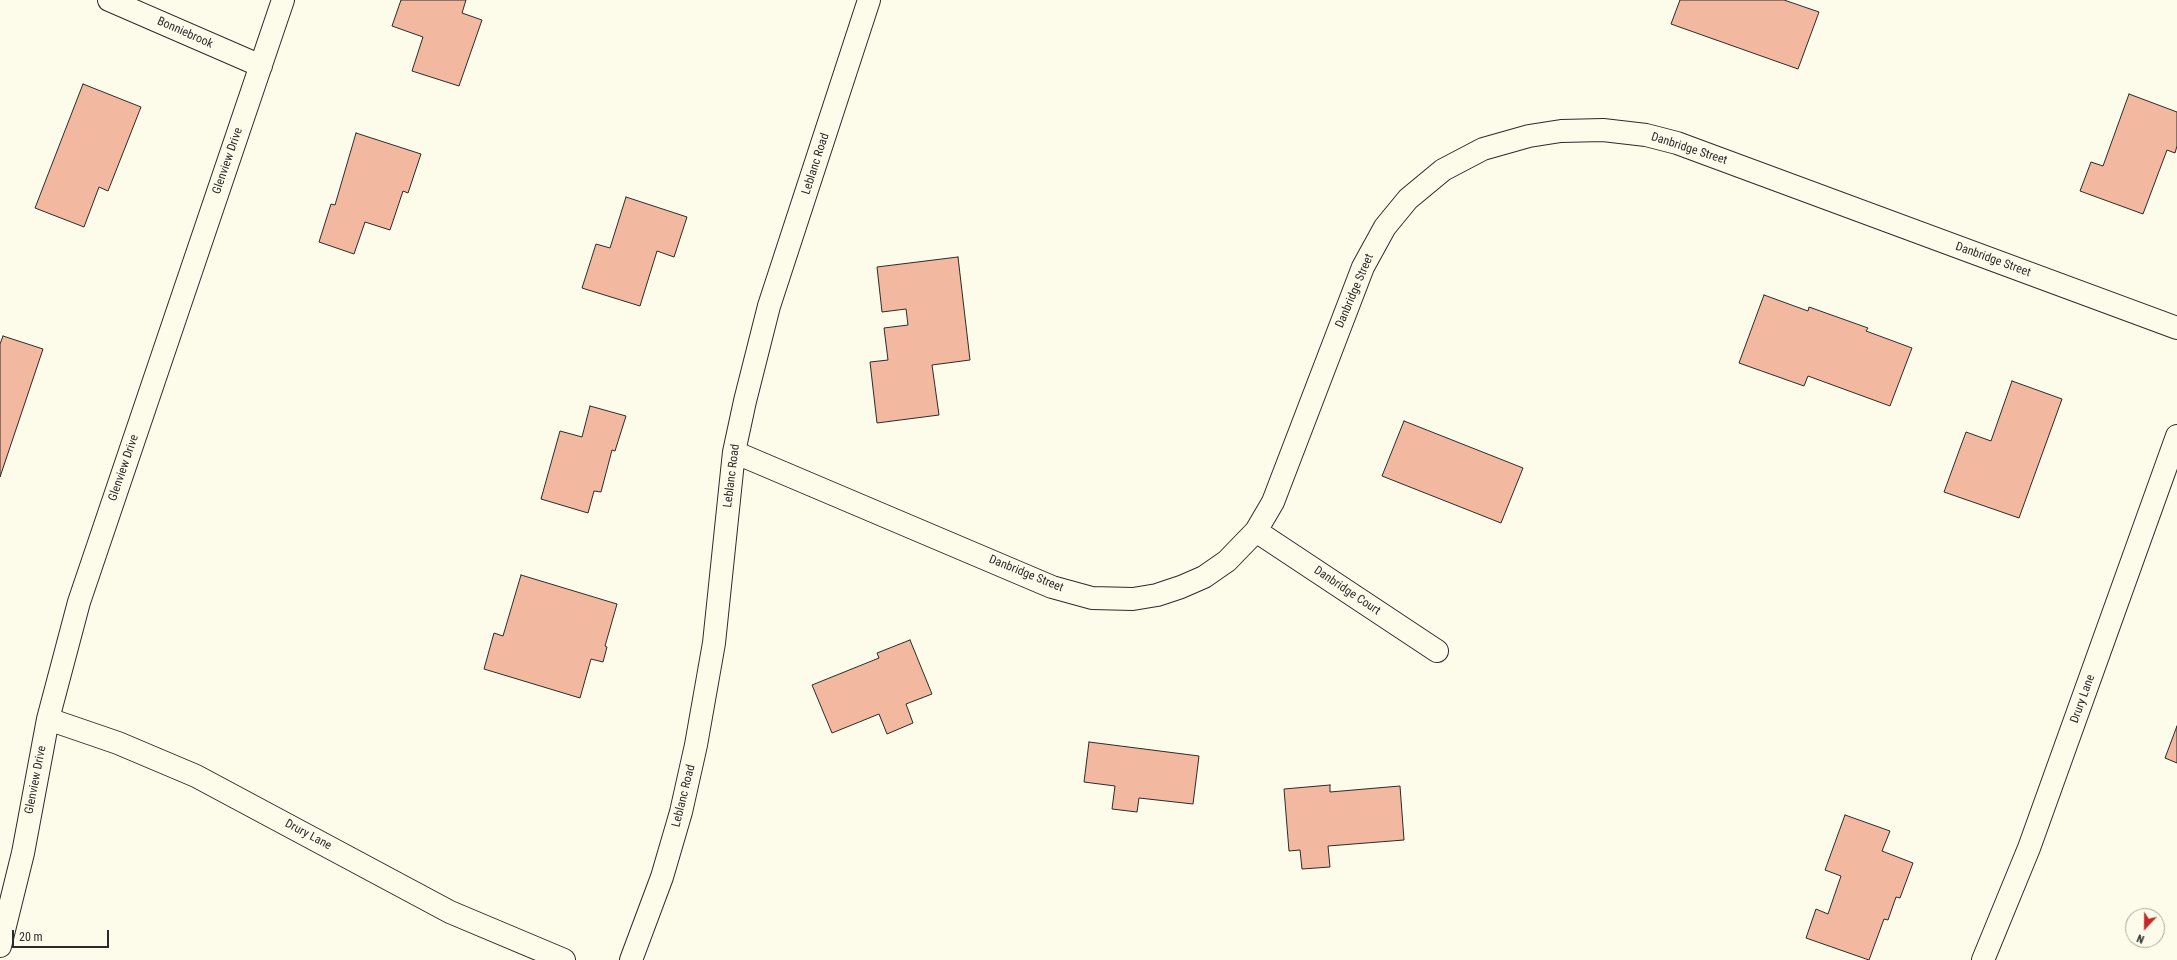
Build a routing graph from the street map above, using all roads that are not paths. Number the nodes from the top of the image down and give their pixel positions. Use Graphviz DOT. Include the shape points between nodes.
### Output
graph roads {
  1 [pos="108,0"];
  2 [pos="283,0"];
  3 [pos="869,0"];
  4 [pos="261,66"];
  5 [pos="2177,328"];
  6 [pos="2177,436"];
  7 [pos="734,452"];
  8 [pos="1256,531"];
  9 [pos="1437,651"];
  10 [pos="48,719"];
  11 [pos="0,946"];
  12 [pos="564,960"];
  13 [pos="631,960"];
  14 [pos="1983,960"];
  1 -- 4 [label="street, Bonniebrook"];
  2 -- 4 [label="street, Glenview Drive"];
  3 -- 7 [label="street, Leblanc Road" via="769,306"];
  4 -- 10 [label="street, Glenview Drive" via="79,602"];
  5 -- 8 [label="street, Danbridge Street" via="1677,143 1646,135 1604,130 1561,131 1529,136 1483,150 1443,170 1408,199 1385,227 1363,266 1273,502"];
  6 -- 14 [label="street, Drury Lane" via="2029,848"];
  7 -- 8 [label="street, Danbridge Street" via="1052,587 1092,598 1133,599 1158,595 1181,587 1204,577 1226,561"];
  7 -- 13 [label="street, Leblanc Road" via="714,643 696,745 681,812 662,877"];
  8 -- 9 [label="street, Danbridge Court"];
  10 -- 11 [label="street, Glenview Drive" via="22,853"];
  10 -- 12 [label="street, Drury Lane" via="196,776 450,912"];
}
